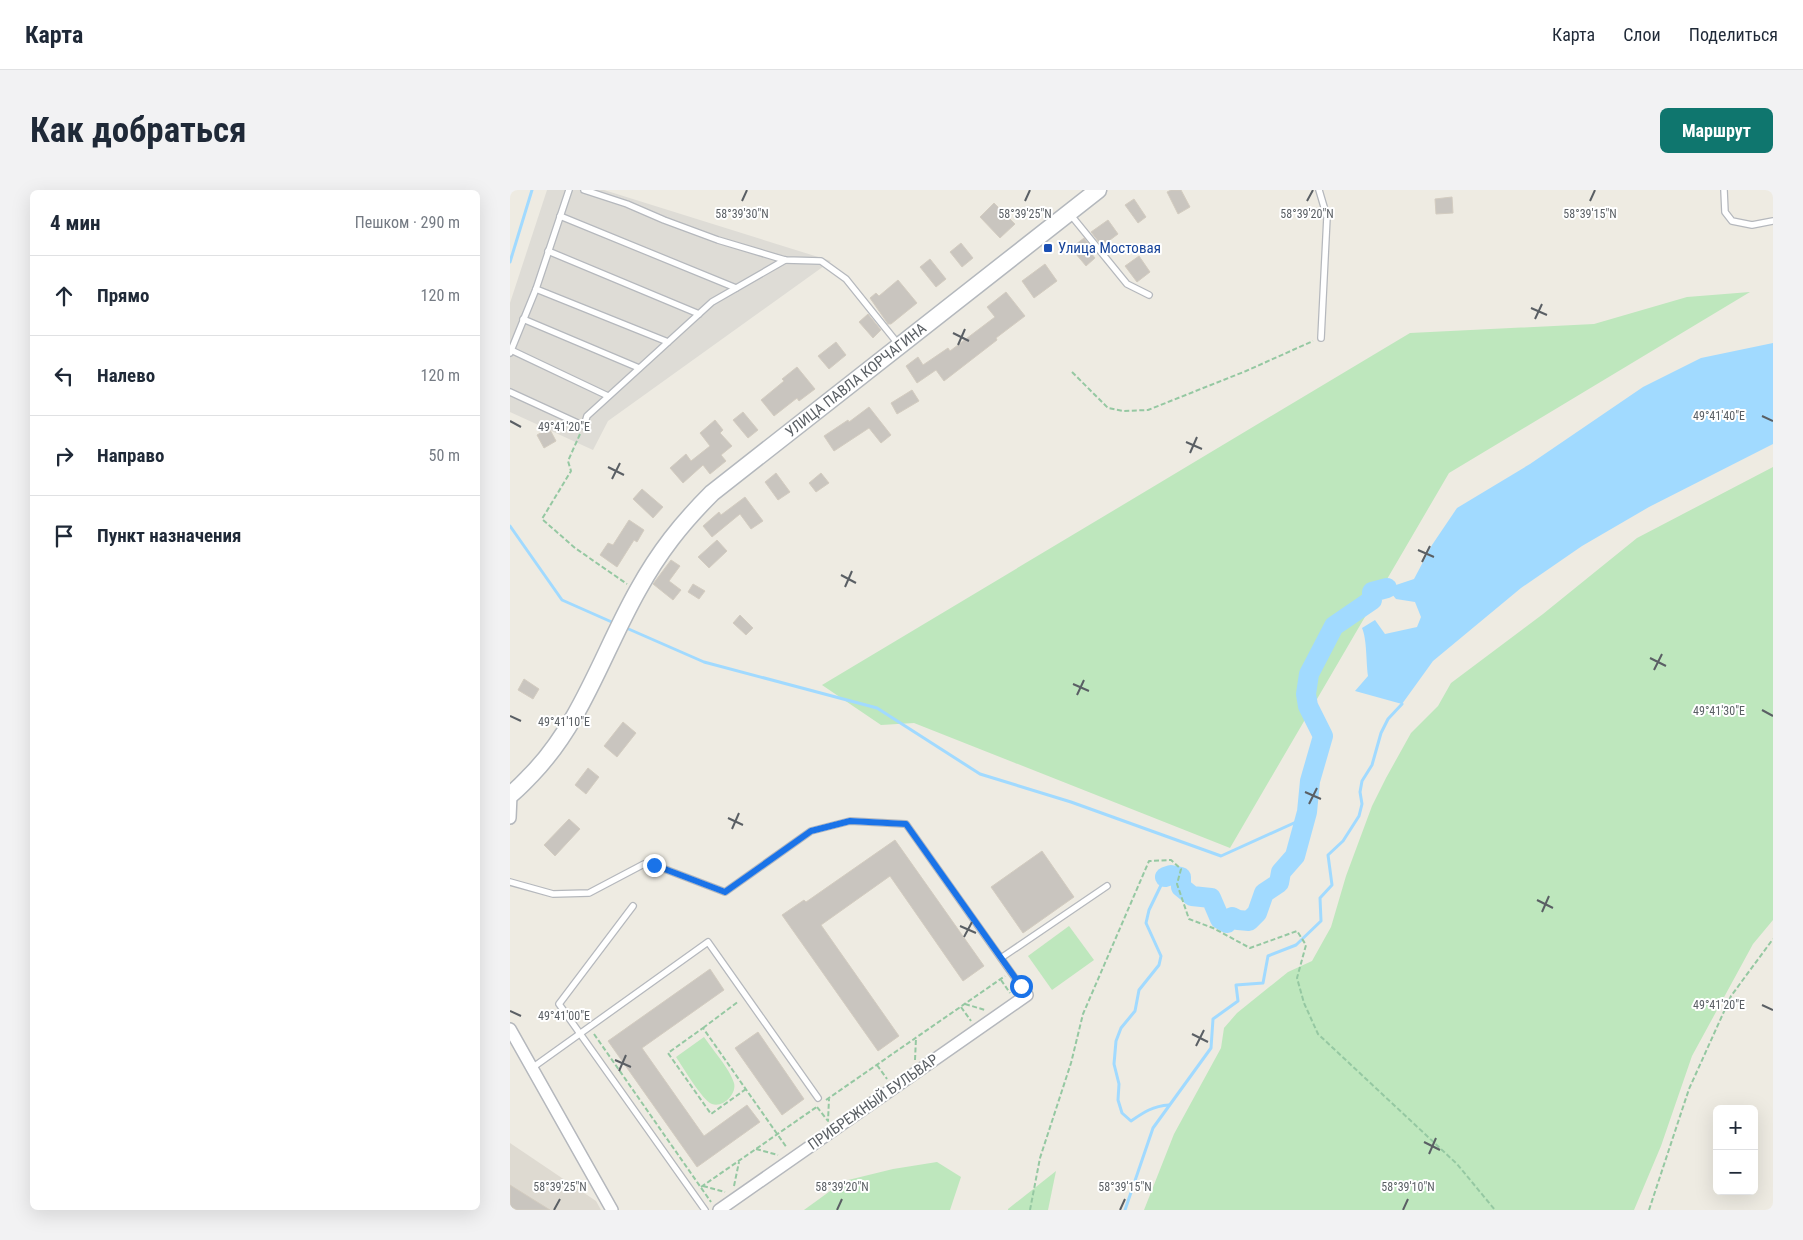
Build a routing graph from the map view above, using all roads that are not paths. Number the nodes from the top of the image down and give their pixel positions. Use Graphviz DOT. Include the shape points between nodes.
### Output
graph roads {
  1 [pos="569,190"];
  2 [pos="584,190"];
  3 [pos="1318,190"];
  4 [pos="1724,190"];
  5 [pos="1092,191"];
  6 [pos="1069,213"];
  7 [pos="560,216"];
  8 [pos="1773,221"];
  9 [pos="548,251"];
  10 [pos="785,260"];
  11 [pos="736,288"];
  12 [pos="536,289"];
  13 [pos="1149,295"];
  14 [pos="699,314"];
  15 [pos="523,319"];
  16 [pos="1321,338"];
  17 [pos="668,342"];
  18 [pos="899,345"];
  19 [pos="511,352"];
  20 [pos="638,368"];
  21 [pos="510,392"];
  22 [pos="608,396"];
  23 [pos="511,795"];
  24 [pos="510,818"];
  25 [pos="510,882"];
  26 [pos="1107,886"];
  27 [pos="632,906"];
  28 [pos="1002,958"];
  29 [pos="1024,990"];
  30 [pos="510,1029"];
  31 [pos="581,1034"];
  32 [pos="532,1068"];
  33 [pos="818,1098"];
  34 [pos="715,1206"];
  35 [pos="612,1210"];
  36 [pos="705,1210"];
  1 -- 7 [label="lane"];
  2 -- 10 [label="lane" via="718,240"];
  3 -- 16 [label="lane" via="1327,217"];
  4 -- 8 [label="lane" via="1725,212 1732,221 1752,225"];
  5 -- 6 [label="main road, УЛИЦА ПАВЛА КОРЧАГИНА"];
  6 -- 13 [label="lane" via="1127,284"];
  6 -- 18 [label="main road, УЛИЦА ПАВЛА КОРЧАГИНА"];
  7 -- 9 [label="lane"];
  7 -- 11 [label="lane"];
  9 -- 12 [label="lane"];
  9 -- 14 [label="lane"];
  10 -- 11 [label="lane"];
  10 -- 18 [label="lane" via="821,261 846,279"];
  11 -- 14 [label="lane"];
  12 -- 15 [label="lane"];
  12 -- 17 [label="lane"];
  14 -- 17 [label="lane"];
  15 -- 19 [label="lane"];
  15 -- 20 [label="lane"];
  17 -- 20 [label="lane"];
  18 -- 23 [label="main road, УЛИЦА ПАВЛА КОРЧАГИНА" via="712,493 679,526 636,592 581,708 550,755"];
  19 -- 22 [label="lane"];
  20 -- 22 [label="lane"];
  21 -- 22 [label="lane" via="584,426 587,416"];
  23 -- 24 [label="street"];
  25 -- 28 [label="lane" via="553,894 589,894 644,864 725,892 811,831 850,821 906,824"];
  26 -- 28 [label="lane"];
  27 -- 31 [label="lane" via="559,1004"];
  28 -- 29 [label="lane"];
  29 -- 34 [label="street, ПРИБРЕЖНЫЙ БУЛЬВАР"];
  30 -- 32 [label="street"];
  31 -- 32 [label="lane"];
  31 -- 33 [label="lane" via="708,942"];
  31 -- 36 [label="lane"];
  32 -- 35 [label="street"];
}
